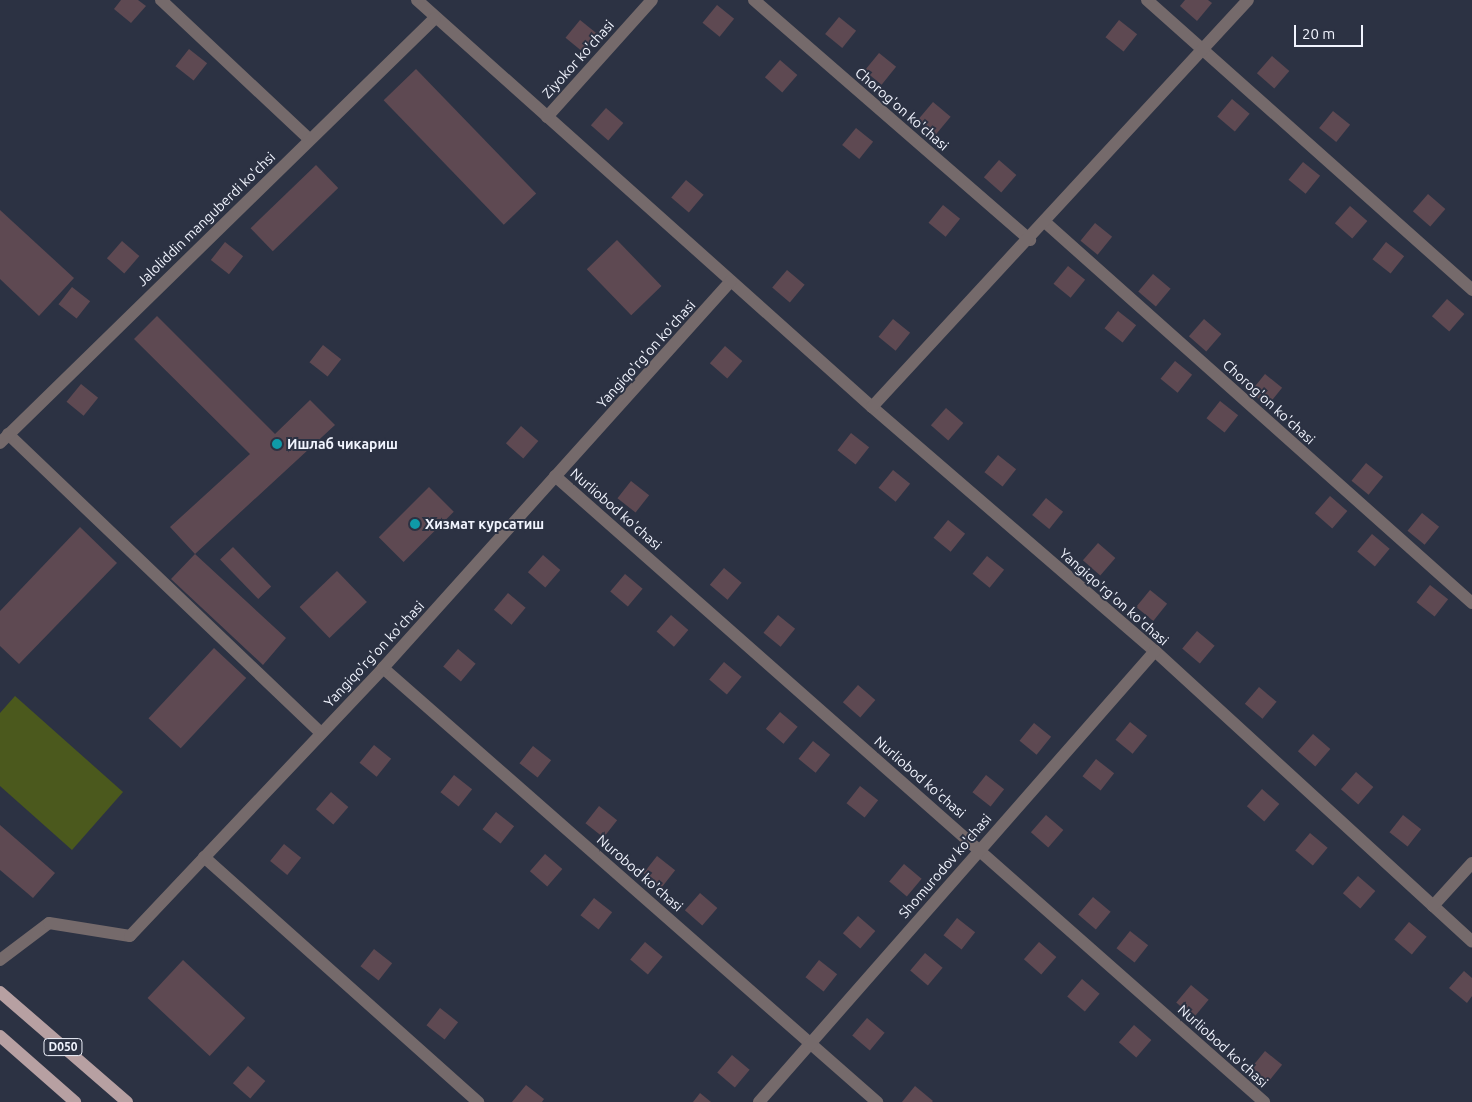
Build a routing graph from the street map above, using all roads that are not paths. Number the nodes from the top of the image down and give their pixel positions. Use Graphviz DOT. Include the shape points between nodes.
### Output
graph roads {
  1 [pos="161,0"];
  2 [pos="418,0"];
  3 [pos="652,0"];
  4 [pos="754,0"];
  5 [pos="1147,0"];
  6 [pos="1248,0"];
  7 [pos="435,18"];
  8 [pos="1203,48"];
  9 [pos="547,116"];
  10 [pos="309,139"];
  11 [pos="1046,223"];
  12 [pos="1030,240"];
  13 [pos="732,281"];
  14 [pos="1472,290"];
  15 [pos="872,407"];
  16 [pos="4,438"];
  17 [pos="555,476"];
  18 [pos="1472,603"];
  19 [pos="1155,651"];
  20 [pos="383,668"];
  21 [pos="321,733"];
  22 [pos="980,849"];
  23 [pos="204,857"];
  24 [pos="1472,864"];
  25 [pos="1434,906"];
  26 [pos="1472,941"];
  27 [pos="0,960"];
  28 [pos="0,992"];
  29 [pos="0,1036"];
  30 [pos="812,1043"];
  31 [pos="75,1102"];
  32 [pos="127,1102"];
  33 [pos="478,1102"];
  34 [pos="759,1102"];
  35 [pos="877,1102"];
  36 [pos="1264,1102"];
  1 -- 10 [label="street"];
  2 -- 7 [label="street, Yangiqo'rg'on ko'chasi"];
  3 -- 9 [label="street, Ziyokor ko'chasi"];
  4 -- 12 [label="street, Chorog'on ko'chasi"];
  5 -- 8 [label="street"];
  6 -- 8 [label="street"];
  7 -- 9 [label="street, Yangiqo'rg'on ko'chasi"];
  7 -- 10 [label="street, Jaloliddin manguberdi ko'chsi"];
  8 -- 11 [label="street"];
  8 -- 14 [label="street"];
  9 -- 13 [label="street, Yangiqo'rg'on ko'chasi"];
  10 -- 16 [label="street, Jaloliddin manguberdi ko'chsi"];
  11 -- 12 [label="street"];
  11 -- 18 [label="street, Chorog'on ko'chasi"];
  12 -- 15 [label="street"];
  13 -- 15 [label="street, Yangiqo'rg'on ko'chasi"];
  13 -- 17 [label="street, Yangiqo'rg'on ko'chasi"];
  15 -- 19 [label="street, Yangiqo'rg'on ko'chasi"];
  16 -- 21 [label="street"];
  17 -- 20 [label="street, Yangiqo'rg'on ko'chasi"];
  17 -- 22 [label="street, Nurliobod ko'chasi"];
  19 -- 22 [label="street, Shomurodov ko'chasi"];
  19 -- 25 [label="street, Yangiqo'rg'on ko'chasi"];
  20 -- 21 [label="street, Yangiqo'rg'on ko'chasi"];
  20 -- 30 [label="street, Nurobod ko'chasi"];
  21 -- 23 [label="street, Yangiqo'rg'on ko'chasi"];
  22 -- 30 [label="street, Shomurodov ko'chasi"];
  22 -- 36 [label="street, Nurliobod ko'chasi"];
  23 -- 27 [label="street, Yangiqo'rg'on ko'chasi" via="130,936 49,923"];
  23 -- 33 [label="street"];
  24 -- 25 [label="street"];
  25 -- 26 [label="street, Yangiqo'rg'on ko'chasi"];
  28 -- 32 [label="main road, D050"];
  29 -- 31 [label="main road, D050"];
  30 -- 34 [label="street, Shomurodov ko'chasi"];
  30 -- 35 [label="street, Nurobod ko'chasi"];
}
